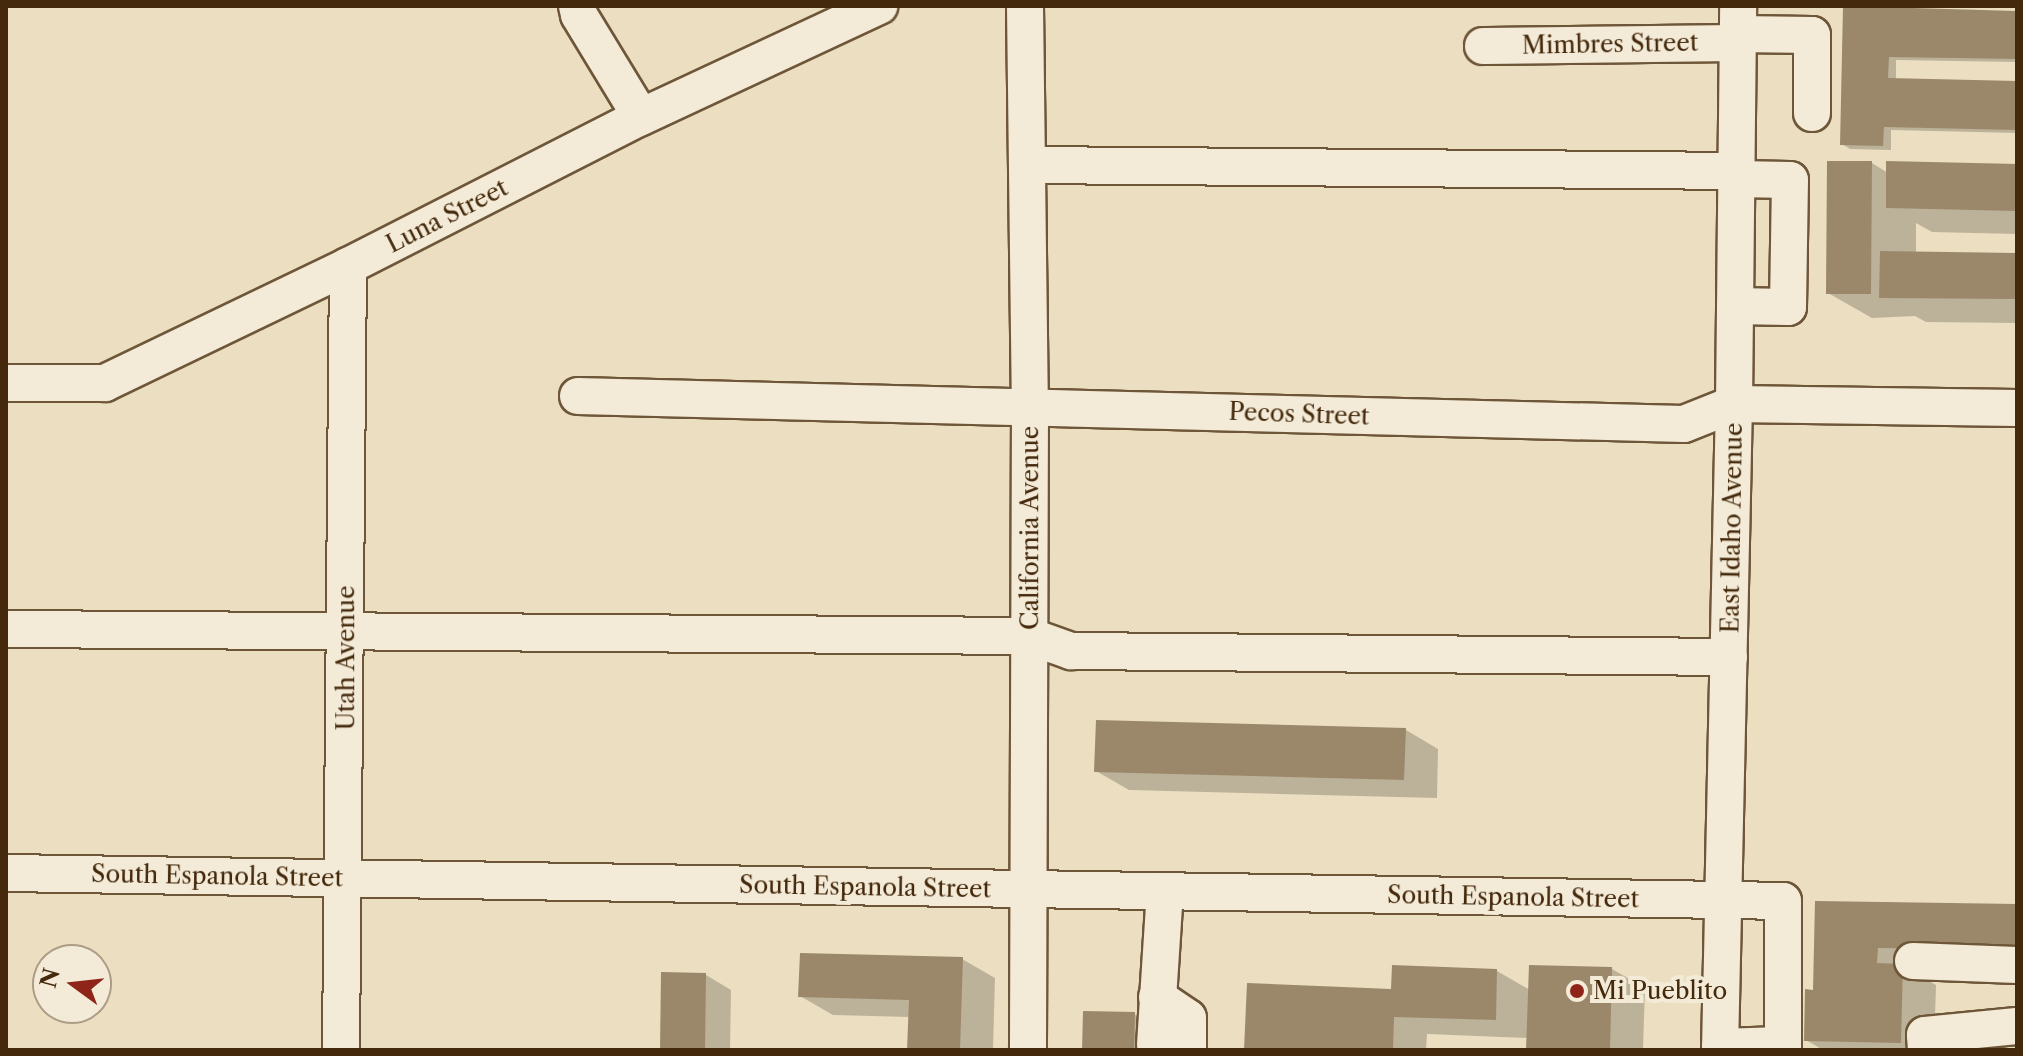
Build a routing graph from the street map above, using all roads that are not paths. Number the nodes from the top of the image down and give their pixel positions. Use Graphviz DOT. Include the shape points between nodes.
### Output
graph roads {
  1 [pos="577,6"];
  2 [pos="879,6"];
  3 [pos="1025,6"];
  4 [pos="1813,21"];
  5 [pos="1738,28"];
  6 [pos="1483,46"];
  7 [pos="1812,113"];
  8 [pos="641,117"];
  9 [pos="1027,165"];
  10 [pos="1736,175"];
  11 [pos="348,266"];
  12 [pos="1735,306"];
  13 [pos="6,383"];
  14 [pos="578,396"];
  15 [pos="1734,404"];
  16 [pos="1030,407"];
  17 [pos="2017,408"];
  18 [pos="6,629"];
  19 [pos="346,634"];
  20 [pos="1029,636"];
  21 [pos="1729,657"];
  22 [pos="6,873"];
  23 [pos="345,878"];
  24 [pos="1028,889"];
  25 [pos="1165,891"];
  26 [pos="1724,900"];
  27 [pos="1913,961"];
  28 [pos="2017,965"];
  29 [pos="2017,1026"];
  30 [pos="1164,1046"];
  31 [pos="1720,1048"];
  32 [pos="1783,1048"];
  33 [pos="341,1050"];
  34 [pos="1028,1050"];
  35 [pos="1926,1050"];
  1 -- 8 [label="street"];
  2 -- 8 [label="street, Luna Street"];
  3 -- 9 [label="street, California Avenue"];
  4 -- 5 [label="street, Mimbres Street"];
  4 -- 7 [label="street"];
  5 -- 6 [label="street, Mimbres Street"];
  5 -- 10 [label="street, East Idaho Avenue"];
  8 -- 11 [label="street, Luna Street"];
  9 -- 10 [label="street"];
  9 -- 16 [label="street, California Avenue"];
  10 -- 12 [label="street, East Idaho Avenue"];
  10 -- 12 [label="street" via="1790,180 1788,307"];
  11 -- 13 [label="street, Luna Street" via="105,383"];
  11 -- 19 [label="street, Utah Avenue"];
  12 -- 15 [label="street, East Idaho Avenue"];
  14 -- 16 [label="street, Pecos Street"];
  15 -- 16 [label="street, Pecos Street" via="1684,424"];
  15 -- 17 [label="street, Pecos Street"];
  15 -- 21 [label="street, East Idaho Avenue"];
  16 -- 20 [label="street, California Avenue"];
  18 -- 19 [label="street"];
  19 -- 20 [label="street"];
  19 -- 23 [label="street, Utah Avenue"];
  20 -- 21 [label="street" via="1071,651"];
  20 -- 24 [label="street, California Avenue"];
  21 -- 26 [label="street, East Idaho Avenue"];
  22 -- 23 [label="street, South Espanola Street"];
  23 -- 24 [label="street, South Espanola Street"];
  23 -- 33 [label="street, Utah Avenue"];
  24 -- 25 [label="street, South Espanola Street"];
  24 -- 34 [label="street, California Avenue"];
  25 -- 26 [label="street, South Espanola Street"];
  25 -- 30 [label="street" via="1157,997 1170,1023"];
  26 -- 31 [label="street, East Idaho Avenue"];
  26 -- 32 [label="street, South Espanola Street" via="1783,901"];
  27 -- 28 [label="street"];
  29 -- 35 [label="street" via="1925,1035"];
  31 -- 32 [label="street"];
}
